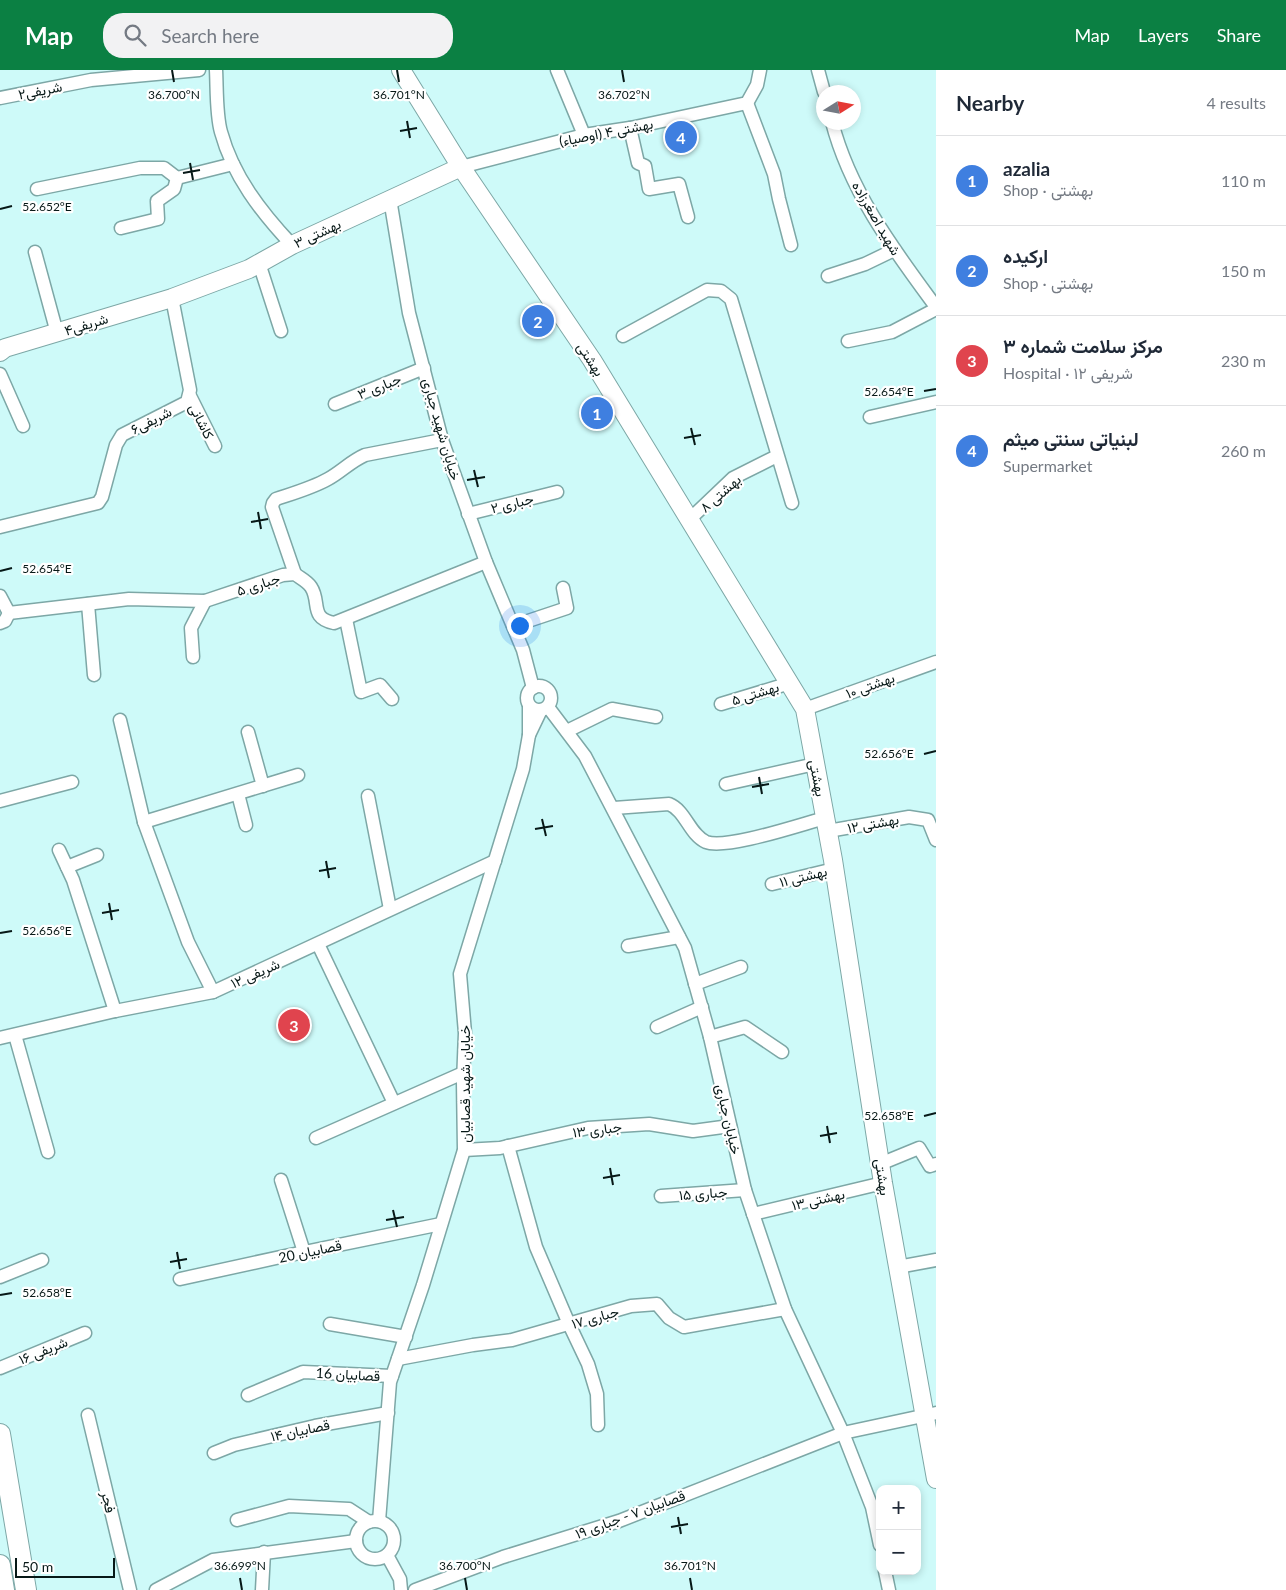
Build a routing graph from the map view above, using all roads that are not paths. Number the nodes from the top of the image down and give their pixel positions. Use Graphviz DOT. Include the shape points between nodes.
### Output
graph roads {
  1 [pos="199,70"];
  2 [pos="216,70"];
  3 [pos="401,70"];
  4 [pos="557,70"];
  5 [pos="760,70"];
  6 [pos="818,70"];
  7 [pos="822,85"];
  8 [pos="0,98"];
  9 [pos="747,103"];
  10 [pos="630,128"];
  11 [pos="834,130"];
  12 [pos="584,135"];
  13 [pos="233,164"];
  14 [pos="461,167"];
  15 [pos="177,178"];
  16 [pos="37,189"];
  17 [pos="390,199"];
  18 [pos="688,217"];
  19 [pos="121,228"];
  20 [pos="292,245"];
  21 [pos="791,245"];
  22 [pos="894,250"];
  23 [pos="35,252"];
  24 [pos="259,263"];
  25 [pos="828,276"];
  26 [pos="172,298"];
  27 [pos="936,308"];
  28 [pos="281,331"];
  29 [pos="57,333"];
  30 [pos="623,336"];
  31 [pos="848,341"];
  32 [pos="0,352"];
  33 [pos="424,368"];
  34 [pos="0,374"];
  35 [pos="190,396"];
  36 [pos="936,402"];
  37 [pos="335,404"];
  38 [pos="870,417"];
  39 [pos="23,426"];
  40 [pos="442,440"];
  41 [pos="215,446"];
  42 [pos="777,456"];
  43 [pos="556,492"];
  44 [pos="792,503"];
  45 [pos="468,514"];
  46 [pos="690,519"];
  47 [pos="0,527"];
  48 [pos="486,562"];
  49 [pos="295,574"];
  50 [pos="564,588"];
  51 [pos="0,596"];
  52 [pos="205,601"];
  53 [pos="88,604"];
  54 [pos="9,613"];
  55 [pos="346,619"];
  56 [pos="0,623"];
  57 [pos="513,626"];
  58 [pos="193,657"];
  59 [pos="936,662"];
  60 [pos="94,676"];
  61 [pos="790,682"];
  62 [pos="538,688"];
  63 [pos="392,699"];
  64 [pos="721,704"];
  65 [pos="539,708"];
  66 [pos="805,709"];
  67 [pos="656,717"];
  68 [pos="120,720"];
  69 [pos="568,731"];
  70 [pos="248,732"];
  71 [pos="815,764"];
  72 [pos="298,775"];
  73 [pos="72,782"];
  74 [pos="726,784"];
  75 [pos="263,786"];
  76 [pos="238,794"];
  77 [pos="368,796"];
  78 [pos="0,801"];
  79 [pos="614,808"];
  80 [pos="144,822"];
  81 [pos="826,824"];
  82 [pos="246,825"];
  83 [pos="936,840"];
  84 [pos="59,850"];
  85 [pos="97,855"];
  86 [pos="495,861"];
  87 [pos="67,867"];
  88 [pos="834,869"];
  89 [pos="772,884"];
  90 [pos="390,909"];
  91 [pos="679,937"];
  92 [pos="318,944"];
  93 [pos="628,946"];
  94 [pos="741,967"];
  95 [pos="696,984"];
  96 [pos="213,992"];
  97 [pos="702,1007"];
  98 [pos="115,1011"];
  99 [pos="656,1027"];
  100 [pos="15,1035"];
  101 [pos="710,1037"];
  102 [pos="0,1038"];
  103 [pos="782,1052"];
  104 [pos="463,1073"];
  105 [pos="394,1103"];
  106 [pos="730,1126"];
  107 [pos="316,1138"];
  108 [pos="508,1146"];
  109 [pos="464,1150"];
  110 [pos="48,1152"];
  111 [pos="880,1164"];
  112 [pos="936,1164"];
  113 [pos="281,1180"];
  114 [pos="883,1183"];
  115 [pos="745,1190"];
  116 [pos="661,1196"];
  117 [pos="753,1214"];
  118 [pos="441,1224"];
  119 [pos="304,1252"];
  120 [pos="42,1260"];
  121 [pos="936,1260"];
  122 [pos="898,1267"];
  123 [pos="0,1277"];
  124 [pos="180,1279"];
  125 [pos="785,1309"];
  126 [pos="330,1324"];
  127 [pos="569,1324"];
  128 [pos="85,1333"];
  129 [pos="406,1337"];
  130 [pos="398,1359"];
  131 [pos="0,1368"];
  132 [pos="392,1376"];
  133 [pos="248,1394"];
  134 [pos="388,1413"];
  135 [pos="930,1414"];
  136 [pos="88,1415"];
  137 [pos="598,1425"];
  138 [pos="843,1432"];
  139 [pos="0,1434"];
  140 [pos="214,1453"];
  141 [pos="936,1479"];
  142 [pos="237,1520"];
  143 [pos="374,1522"];
  144 [pos="877,1530"];
  145 [pos="356,1541"];
  146 [pos="264,1552"];
  147 [pos="387,1555"];
  148 [pos="0,1565"];
  149 [pos="886,1575"];
  150 [pos="4,1590"];
  151 [pos="26,1590"];
  152 [pos="130,1590"];
  153 [pos="156,1590"];
  154 [pos="262,1590"];
  155 [pos="401,1590"];
  156 [pos="414,1590"];
  157 [pos="889,1590"];
  1 -- 8 [label="street, شریفی۲" via="91,80"];
  2 -- 13 [label="street" via="220,131"];
  3 -- 14 [label="main road, بهشتی"];
  4 -- 12 [label="street"];
  5 -- 9 [label="street" via="757,85"];
  6 -- 7 [label="street"];
  9 -- 10 [label="street, بهشتی ۴ (اوصیاء)"];
  9 -- 21 [label="street" via="774,174"];
  10 -- 12 [label="street, بهشتی ۴ (اوصیاء)"];
  10 -- 18 [label="street" via="638,163 645,166 649,189 680,184"];
  11 -- 22 [label="street, شهید اصغرزاده" via="862,199"];
  12 -- 14 [label="street, بهشتی ۴ (اوصیاء)"];
  13 -- 15 [label="street"];
  13 -- 20 [label="street" via="266,218"];
  14 -- 17 [label="main road, بهشتی ۳"];
  14 -- 46 [label="main road, بهشتی" via="592,360"];
  15 -- 16 [label="street" via="164,168 140,168"];
  15 -- 19 [label="street" via="174,189 157,200 158,219"];
  17 -- 20 [label="main road, بهشتی ۳"];
  17 -- 33 [label="street, خیابان شهید جباری" via="409,313"];
  20 -- 24 [label="main road, بهشتی ۳"];
  22 -- 25 [label="street"];
  22 -- 27 [label="street, شهید اصغرزاده"];
  23 -- 29 [label="street"];
  24 -- 26 [label="main road, بهشتی ۳"];
  24 -- 28 [label="street"];
  26 -- 29 [label="main road, شریفی۴"];
  26 -- 35 [label="street"];
  27 -- 31 [label="street" via="892,332"];
  29 -- 32 [label="main road, شریفی۴"];
  30 -- 42 [label="street" via="707,290 721,291 730,299"];
  33 -- 37 [label="street, جباری ۳"];
  33 -- 40 [label="street, خیابان شهید جباری"];
  34 -- 39 [label="street"];
  35 -- 41 [label="street, کاشانی"];
  35 -- 47 [label="street, شریفی۶" via="187,402 122,435 98,503"];
  36 -- 38 [label="street"];
  40 -- 45 [label="street, خیابان شهید جباری"];
  40 -- 49 [label="street" via="365,455 312,487 276,499 272,507"];
  42 -- 44 [label="street"];
  42 -- 46 [label="street, بهشتی ۸" via="733,478"];
  43 -- 45 [label="street, جباری ۲"];
  45 -- 48 [label="street, خیابان شهید جباری"];
  46 -- 61 [label="main road, بهشتی"];
  48 -- 55 [label="street, جباری ۵"];
  48 -- 57 [label="street, خیابان شهید جباری"];
  49 -- 52 [label="street, جباری ۵"];
  49 -- 55 [label="street, جباری ۵" via="312,588 319,616 334,623"];
  50 -- 57 [label="street" via="568,608"];
  51 -- 54 [label="street"];
  52 -- 53 [label="street, جباری ۵" via="129,598"];
  52 -- 58 [label="street" via="191,628"];
  53 -- 54 [label="street, جباری ۵"];
  53 -- 60 [label="street"];
  54 -- 56 [label="street"];
  55 -- 63 [label="street" via="361,692 380,685"];
  57 -- 62 [label="street, خیابان شهید جباری"];
  59 -- 66 [label="street, بهشتی ۱۰"];
  61 -- 64 [label="street, بهشتی ۵"];
  61 -- 66 [label="main road, بهشتی"];
  62 -- 65 [label="street" via="528,693 527,699"];
  62 -- 65 [label="street" via="548,690 551,699"];
  65 -- 69 [label="street, خیابان جباری"];
  65 -- 86 [label="street, خیابان شهید قصابیان"];
  66 -- 71 [label="main road, بهشتی"];
  67 -- 69 [label="street" via="612,709"];
  68 -- 80 [label="street"];
  69 -- 79 [label="street, خیابان جباری"];
  70 -- 75 [label="street"];
  71 -- 74 [label="street"];
  71 -- 81 [label="main road, بهشتی"];
  72 -- 75 [label="street"];
  73 -- 78 [label="street"];
  75 -- 76 [label="street"];
  76 -- 80 [label="street"];
  76 -- 82 [label="street"];
  77 -- 90 [label="street"];
  79 -- 81 [label="street" via="669,804 682,814 699,838 715,844"];
  79 -- 91 [label="street, خیابان جباری"];
  80 -- 96 [label="street" via="188,942"];
  81 -- 83 [label="street, بهشتی ۱۲" via="909,817 928,820"];
  81 -- 88 [label="main road, بهشتی"];
  84 -- 87 [label="street"];
  85 -- 87 [label="street"];
  86 -- 90 [label="street, شریفی ۱۲"];
  86 -- 104 [label="street, خیابان شهید قصابیان" via="460,974 465,1033"];
  87 -- 98 [label="street"];
  88 -- 89 [label="street, بهشتی ۱۱"];
  88 -- 111 [label="main road, بهشتی"];
  90 -- 92 [label="street, شریفی ۱۲"];
  91 -- 93 [label="street"];
  91 -- 95 [label="street, خیابان جباری"];
  92 -- 96 [label="street, شریفی ۱۲"];
  92 -- 105 [label="street"];
  94 -- 95 [label="street"];
  95 -- 97 [label="street, خیابان جباری"];
  96 -- 98 [label="street, شریفی ۱۲"];
  97 -- 99 [label="street"];
  97 -- 101 [label="street, خیابان جباری"];
  98 -- 100 [label="street, شریفی ۱۲"];
  100 -- 102 [label="street, شریفی ۱۲"];
  100 -- 110 [label="street"];
  101 -- 103 [label="street" via="745,1027"];
  101 -- 106 [label="street, خیابان جباری"];
  104 -- 105 [label="street"];
  104 -- 109 [label="street, خیابان شهید قصابیان"];
  105 -- 107 [label="street"];
  106 -- 108 [label="street, جباری ۱۳" via="693,1130 649,1124 588,1128"];
  106 -- 115 [label="street, خیابان جباری"];
  108 -- 109 [label="street, جباری ۱۳"];
  108 -- 127 [label="street" via="536,1247"];
  109 -- 118 [label="street, خیابان شهید قصابیان"];
  111 -- 112 [label="street" via="919,1148 930,1166"];
  111 -- 114 [label="main road, بهشتی"];
  113 -- 119 [label="street"];
  114 -- 117 [label="street, بهشتی ۱۳"];
  114 -- 122 [label="main road, بهشتی"];
  115 -- 116 [label="street, جباری ۱۵"];
  115 -- 117 [label="street, خیابان جباری"];
  117 -- 125 [label="street, خیابان جباری"];
  118 -- 119 [label="street, قصابیان 20"];
  118 -- 129 [label="street, خیابان شهید قصابیان"];
  119 -- 124 [label="street, قصابیان 20"];
  120 -- 123 [label="street"];
  121 -- 122 [label="street"];
  122 -- 135 [label="main road, بهشتی"];
  125 -- 127 [label="street, جباری ۱۷" via="684,1327 669,1318 657,1304 631,1306"];
  125 -- 138 [label="street, خیابان جباری"];
  126 -- 129 [label="street"];
  127 -- 130 [label="street, جباری ۱۷" via="512,1340"];
  127 -- 137 [label="street" via="588,1364 597,1394"];
  128 -- 131 [label="street, شریفی ۱۶"];
  129 -- 130 [label="street, خیابان شهید قصابیان"];
  130 -- 132 [label="street, خیابان شهید قصابیان"];
  132 -- 133 [label="street, قصابیان 16" via="303,1372"];
  132 -- 134 [label="street, خیابان شهید قصابیان"];
  134 -- 140 [label="street, قصابیان ۱۴" via="315,1426"];
  134 -- 143 [label="street, خیابان شهید قصابیان"];
  135 -- 138 [label="street, قصابيان ۷ - جباری ۱۹"];
  135 -- 141 [label="main road, بهشتی"];
  136 -- 152 [label="street, فجر"];
  138 -- 144 [label="street, خیابان جباری" via="872,1507"];
  138 -- 156 [label="street, قصابيان ۷ - جباری ۱۹" via="619,1521 503,1557"];
  139 -- 151 [label="main road"];
  142 -- 143 [label="street" via="289,1506 349,1509"];
  143 -- 145 [label="street" via="362,1526"];
  143 -- 147 [label="street" via="387,1525 392,1532 394,1540"];
  145 -- 146 [label="street"];
  145 -- 147 [label="street" via="358,1549 371,1559"];
  146 -- 153 [label="street" via="213,1560"];
  146 -- 154 [label="street"];
  147 -- 155 [label="street" via="400,1579"];
  148 -- 150 [label="main road"];
  149 -- 157 [label="street"];
}
